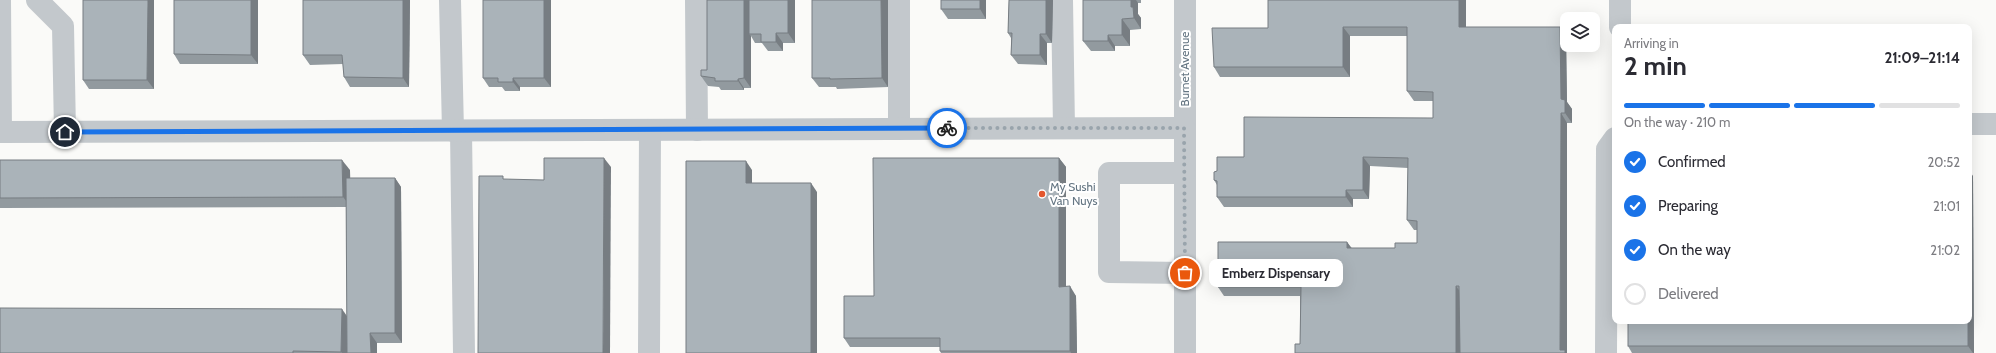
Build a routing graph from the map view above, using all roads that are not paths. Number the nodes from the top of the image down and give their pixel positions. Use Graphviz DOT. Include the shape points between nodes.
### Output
graph roads {
  1 [pos="0,0"];
  2 [pos="37,0"];
  3 [pos="450,0"];
  4 [pos="696,0"];
  5 [pos="899,0"];
  6 [pos="1062,0"];
  7 [pos="1185,0"];
  8 [pos="1620,0"];
  9 [pos="1620,24"];
  10 [pos="1972,124"];
  11 [pos="1996,124"];
  12 [pos="1064,128"];
  13 [pos="1184,128"];
  14 [pos="898,129"];
  15 [pos="457,130"];
  16 [pos="650,130"];
  17 [pos="697,130"];
  18 [pos="1,132"];
  19 [pos="65,132"];
  20 [pos="1612,142"];
  21 [pos="1184,173"];
  22 [pos="1185,273"];
  23 [pos="464,353"];
  24 [pos="649,353"];
  25 [pos="1185,353"];
  26 [pos="1606,353"];
  1 -- 18 [label="street"];
  2 -- 19 [label="street" via="63,26"];
  3 -- 15 [label="street"];
  4 -- 17 [label="street"];
  5 -- 14 [label="street"];
  6 -- 12 [label="street"];
  7 -- 13 [label="street, Burnet Avenue"];
  8 -- 9 [label="street"];
  10 -- 11 [label="street"];
  12 -- 13 [label="street"];
  12 -- 14 [label="street"];
  13 -- 21 [label="street, Burnet Avenue"];
  14 -- 17 [label="street"];
  15 -- 16 [label="street"];
  15 -- 19 [label="street"];
  15 -- 23 [label="street"];
  16 -- 17 [label="street"];
  16 -- 24 [label="street"];
  18 -- 19 [label="street"];
  20 -- 26 [label="street" via="1607,149"];
  21 -- 22 [label="street, Burnet Avenue"];
  21 -- 22 [label="street" via="1109,173 1109,272"];
  22 -- 25 [label="street, Burnet Avenue"];
}
